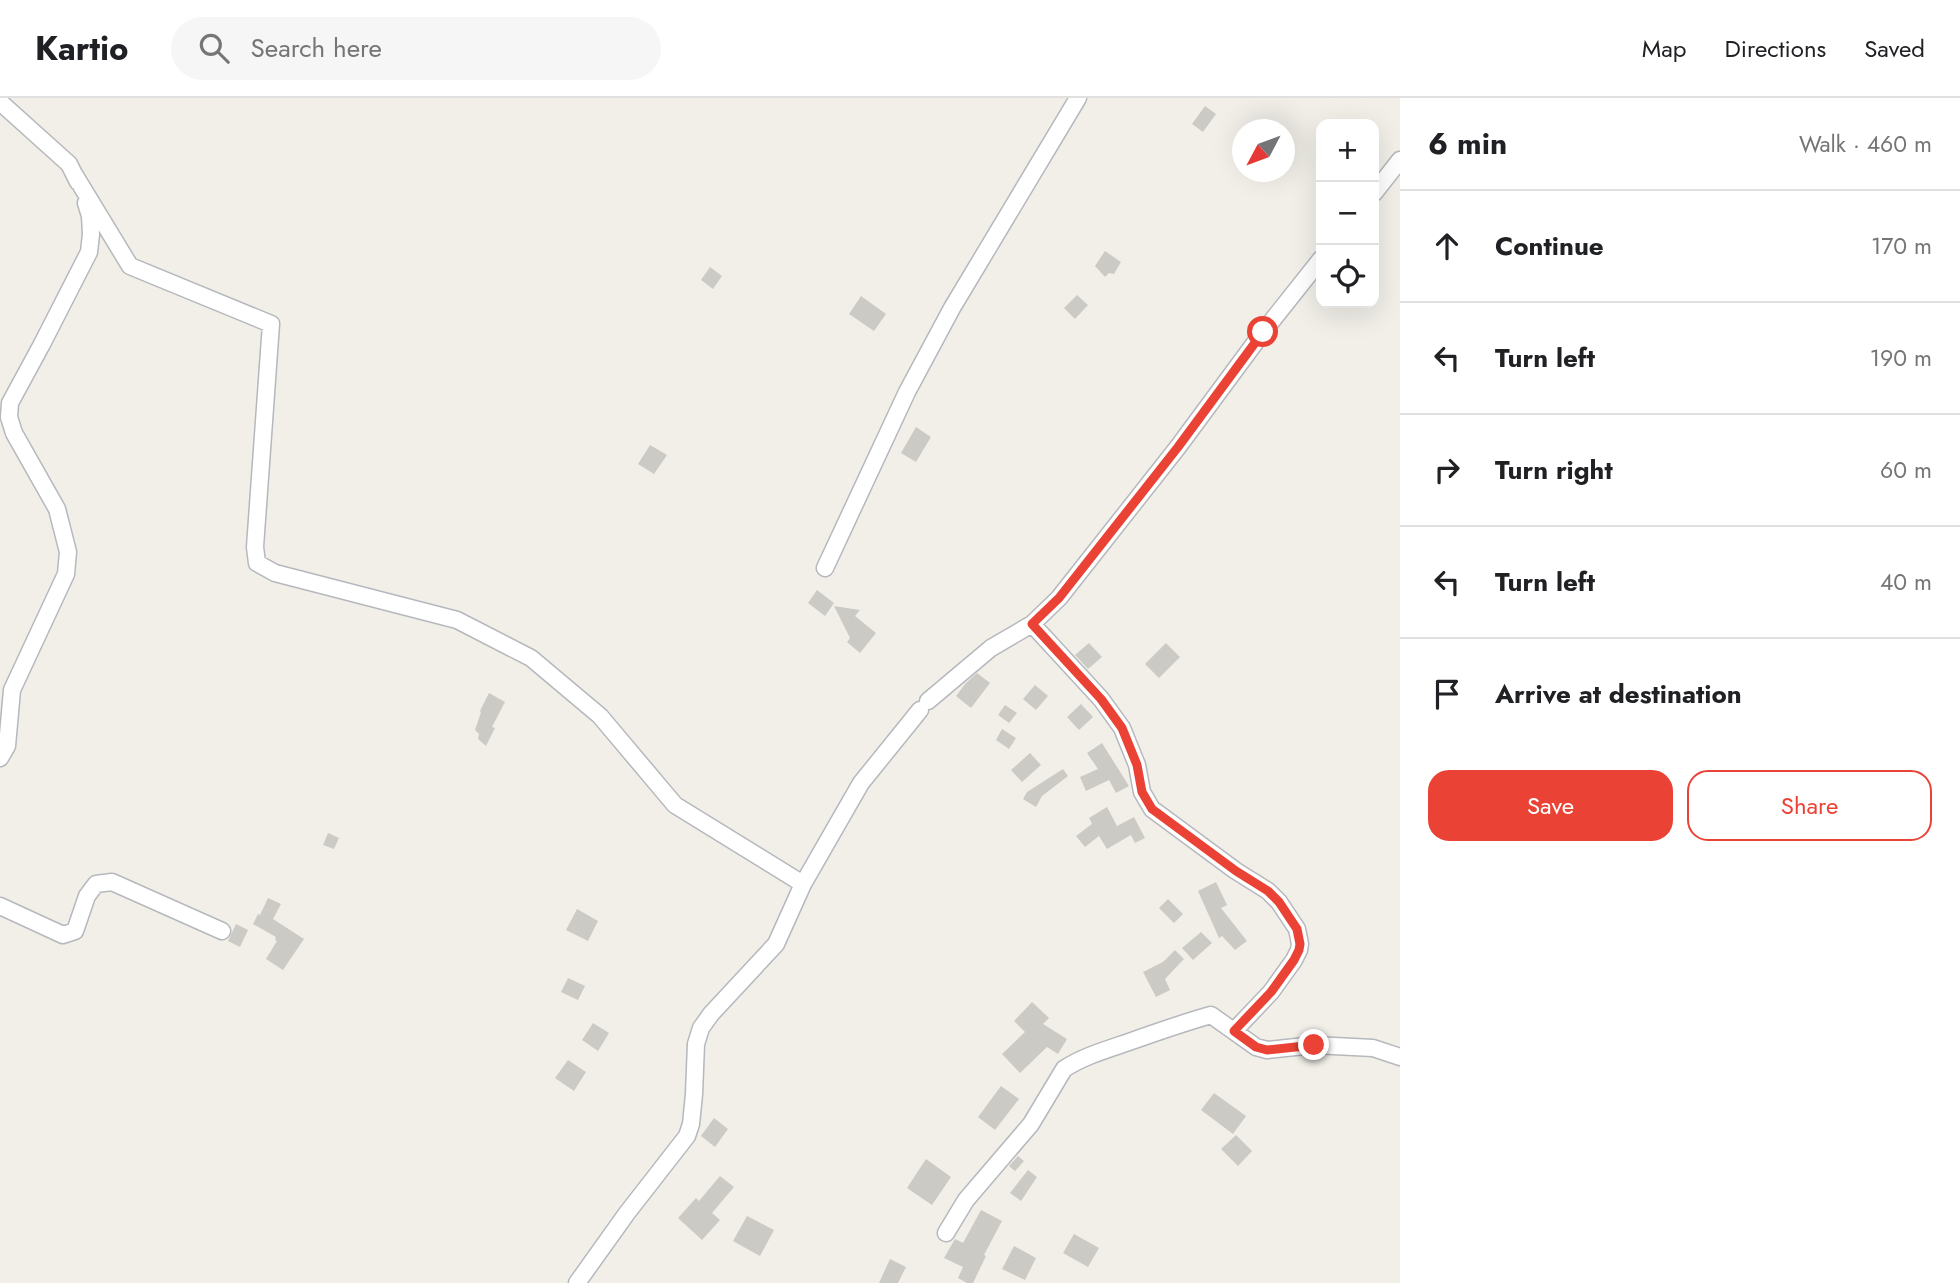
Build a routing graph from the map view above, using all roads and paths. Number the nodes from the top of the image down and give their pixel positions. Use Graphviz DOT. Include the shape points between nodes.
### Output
graph roads {
  1 [pos="1078,98"];
  2 [pos="0,102"];
  3 [pos="1400,160"];
  4 [pos="74,174"];
  5 [pos="1379,187"];
  6 [pos="1316,265"];
  7 [pos="825,568"];
  8 [pos="1032,624"];
  9 [pos="0,758"];
  10 [pos="803,884"];
  11 [pos="0,906"];
  12 [pos="222,931"];
  13 [pos="1234,1031"];
  14 [pos="1400,1057"];
  15 [pos="946,1233"];
  16 [pos="577,1283"];
  1 -- 7 [label="street" via="951,308"];
  2 -- 4 [label="street" via="69,164"];
  3 -- 5 [label="street"];
  4 -- 9 [label="street" via="90,216 89,252 10,403 9,417 57,509 68,552 66,574 12,690 7,746"];
  4 -- 10 [label="street" via="130,266 271,324 257,563 275,573 457,620 531,658 600,716 675,805"];
  6 -- 8 [label="street" via="1059,598"];
  8 -- 10 [label="street" via="991,649 924,706 861,783"];
  8 -- 13 [label="street" via="1122,728 1152,809 1268,891 1297,929 1300,944 1294,960"];
  10 -- 16 [label="street" via="776,944 701,1028 687,1136"];
  11 -- 12 [label="street" via="63,935 75,931 96,884 113,882"];
  13 -- 14 [label="street" via="1267,1050 1361,1047"];
  13 -- 15 [label="street" via="1211,1015 1072,1064 1059,1076 1031,1124 966,1200"];
}
